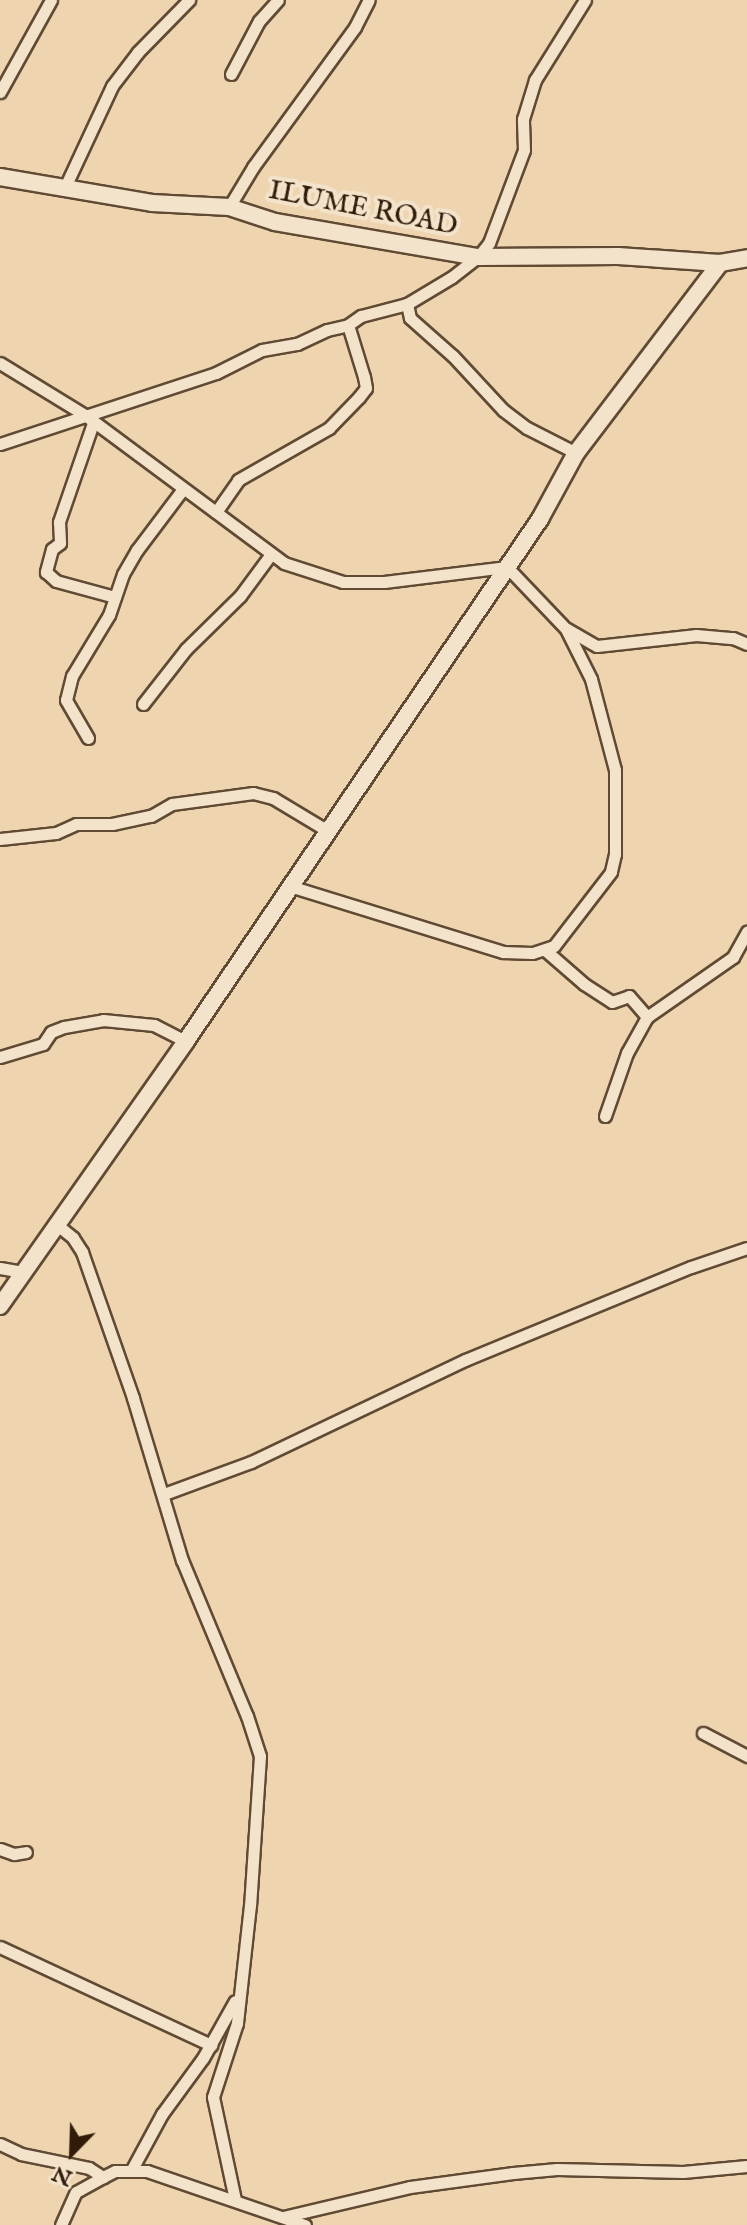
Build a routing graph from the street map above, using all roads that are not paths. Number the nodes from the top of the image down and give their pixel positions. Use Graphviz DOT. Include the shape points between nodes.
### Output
graph roads {
  1 [pos="51,0"];
  2 [pos="189,0"];
  3 [pos="278,0"];
  4 [pos="369,0"];
  5 [pos="585,0"];
  6 [pos="231,74"];
  7 [pos="0,92"];
  8 [pos="0,177"];
  9 [pos="65,187"];
  10 [pos="229,207"];
  11 [pos="478,257"];
  12 [pos="747,258"];
  13 [pos="720,263"];
  14 [pos="407,304"];
  15 [pos="348,325"];
  16 [pos="0,363"];
  17 [pos="89,419"];
  18 [pos="0,444"];
  19 [pos="576,453"];
  20 [pos="183,489"];
  21 [pos="216,512"];
  22 [pos="271,554"];
  23 [pos="507,567"];
  24 [pos="115,597"];
  25 [pos="566,629"];
  26 [pos="747,644"];
  27 [pos="143,704"];
  28 [pos="88,738"];
  29 [pos="328,831"];
  30 [pos="0,839"];
  31 [pos="290,886"];
  32 [pos="747,932"];
  33 [pos="545,950"];
  34 [pos="647,1017"];
  35 [pos="186,1041"];
  36 [pos="0,1057"];
  37 [pos="605,1116"];
  38 [pos="56,1224"];
  39 [pos="747,1248"];
  40 [pos="0,1268"];
  41 [pos="23,1272"];
  42 [pos="0,1306"];
  43 [pos="164,1494"];
  44 [pos="703,1733"];
  45 [pos="747,1756"];
  46 [pos="0,1849"];
  47 [pos="26,1852"];
  48 [pos="0,1947"];
  49 [pos="240,1988"];
  50 [pos="211,2045"];
  51 [pos="0,2144"];
  52 [pos="747,2166"];
  53 [pos="131,2171"];
  54 [pos="103,2177"];
  55 [pos="235,2200"];
  56 [pos="283,2217"];
  57 [pos="61,2225"];
  58 [pos="305,2225"];
  1 -- 7 [label="street"];
  2 -- 9 [label="street" via="112,86"];
  3 -- 6 [label="street" via="259,21"];
  4 -- 10 [label="street"];
  5 -- 11 [label="street" via="535,80 523,119 524,150 489,243"];
  8 -- 9 [label="street, ILUME ROAD"];
  9 -- 10 [label="street, ILUME ROAD" via="152,203"];
  10 -- 11 [label="street, ILUME ROAD" via="275,222"];
  11 -- 13 [label="street, ILUME ROAD" via="618,256"];
  11 -- 14 [label="street"];
  12 -- 13 [label="street, ILUME ROAD"];
  13 -- 19 [label="street"];
  14 -- 15 [label="street" via="361,316"];
  14 -- 19 [label="street" via="410,318 503,410"];
  15 -- 17 [label="street" via="297,344 262,350 216,373"];
  15 -- 21 [label="street" via="366,388 329,428 238,480"];
  16 -- 17 [label="street"];
  17 -- 18 [label="street"];
  17 -- 20 [label="street"];
  17 -- 24 [label="street" via="59,522 60,543 52,549 46,572 56,581"];
  19 -- 23 [label="street"];
  20 -- 21 [label="street"];
  20 -- 24 [label="street" via="137,550"];
  21 -- 22 [label="street"];
  22 -- 23 [label="street" via="304,572 343,582"];
  22 -- 27 [label="street"];
  23 -- 25 [label="street"];
  23 -- 29 [label="street"];
  24 -- 28 [label="street" via="66,693 68,708"];
  25 -- 26 [label="street" via="597,646 696,635"];
  25 -- 33 [label="street" via="591,679 615,770 615,854 604,882 554,946"];
  29 -- 30 [label="street" via="273,798 241,793 172,804 151,816 112,824 76,824 56,833"];
  29 -- 31 [label="street"];
  31 -- 33 [label="street" via="503,952"];
  31 -- 35 [label="street"];
  32 -- 34 [label="street" via="733,957"];
  33 -- 34 [label="street" via="612,1002 629,996"];
  34 -- 37 [label="street" via="627,1053"];
  35 -- 36 [label="street" via="154,1025 103,1020 64,1027 51,1032 43,1044"];
  35 -- 38 [label="street"];
  38 -- 41 [label="street"];
  38 -- 43 [label="street" via="82,1252"];
  39 -- 43 [label="street" via="465,1360 251,1462"];
  40 -- 41 [label="street"];
  41 -- 42 [label="street"];
  43 -- 49 [label="street" via="182,1560 260,1756"];
  44 -- 45 [label="street"];
  46 -- 47 [label="street"];
  48 -- 50 [label="street"];
  49 -- 50 [label="street"];
  49 -- 55 [label="street" via="234,2033 213,2097"];
  50 -- 53 [label="street" via="162,2114"];
  51 -- 54 [label="street" via="21,2154 89,2168"];
  52 -- 56 [label="street" via="683,2172 513,2173 410,2187"];
  53 -- 54 [label="street"];
  53 -- 55 [label="street" via="147,2171"];
  54 -- 57 [label="street" via="76,2192"];
  55 -- 56 [label="street"];
  56 -- 58 [label="street"];
}
